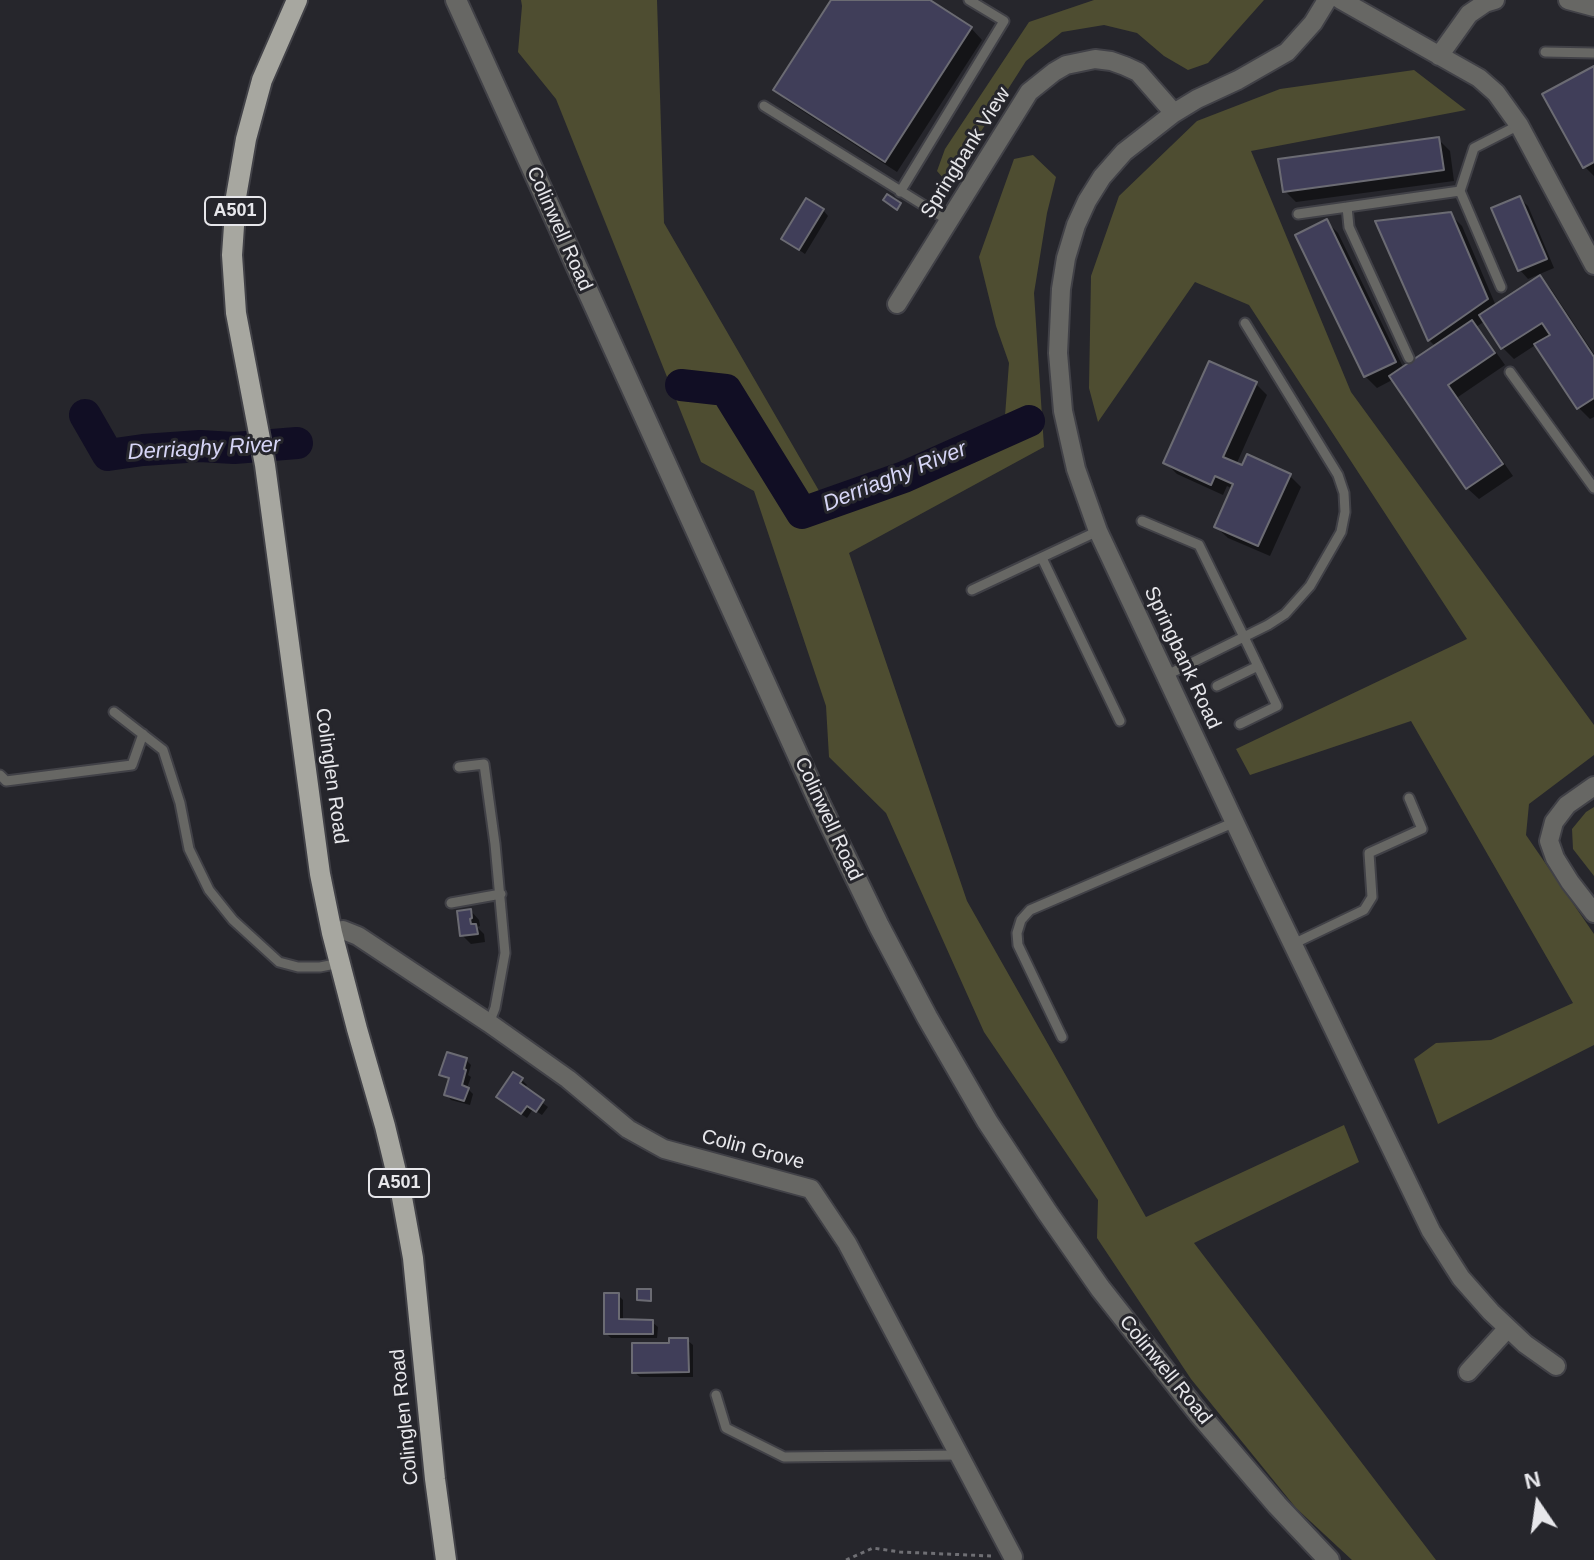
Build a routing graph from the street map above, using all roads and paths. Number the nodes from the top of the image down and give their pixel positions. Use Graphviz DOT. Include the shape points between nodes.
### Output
graph roads {
  1 [pos="297,0"];
  2 [pos="456,0"];
  3 [pos="969,0"];
  4 [pos="1327,0"];
  5 [pos="1341,0"];
  6 [pos="1495,0"];
  7 [pos="1568,0"];
  8 [pos="1594,7"];
  9 [pos="1545,52"];
  10 [pos="1594,53"];
  11 [pos="1439,56"];
  12 [pos="764,106"];
  13 [pos="1174,113"];
  14 [pos="1519,125"];
  15 [pos="1460,191"];
  16 [pos="900,192"];
  17 [pos="1347,207"];
  18 [pos="1298,214"];
  19 [pos="949,221"];
  20 [pos="1594,265"];
  21 [pos="1501,287"];
  22 [pos="897,304"];
  23 [pos="1245,323"];
  24 [pos="1409,358"];
  25 [pos="1510,372"];
  26 [pos="1594,488"];
  27 [pos="1142,521"];
  28 [pos="1098,531"];
  29 [pos="1042,558"];
  30 [pos="972,590"];
  31 [pos="1244,637"];
  32 [pos="1258,666"];
  33 [pos="1165,676"];
  34 [pos="1217,686"];
  35 [pos="114,712"];
  36 [pos="1120,721"];
  37 [pos="1240,724"];
  38 [pos="143,734"];
  39 [pos="459,767"];
  40 [pos="0,775"];
  41 [pos="1594,786"];
  42 [pos="1409,798"];
  43 [pos="1235,822"];
  44 [pos="501,894"];
  45 [pos="451,903"];
  46 [pos="1594,913"];
  47 [pos="332,933"];
  48 [pos="1293,944"];
  49 [pos="340,963"];
  50 [pos="489,1023"];
  51 [pos="1062,1037"];
  52 [pos="1507,1329"];
  53 [pos="1556,1366"];
  54 [pos="1468,1372"];
  55 [pos="716,1395"];
  56 [pos="958,1455"];
  57 [pos="1013,1557"];
  58 [pos="446,1560"];
  59 [pos="846,1560"];
  60 [pos="1329,1560"];
  1 -- 47 [label="main road, Colinglen Road / A501" via="262,80 246,139 232,255 236,313 265,465"];
  2 -- 60 [label="street, Colinwell Road" via="819,802 927,1017 987,1121 1100,1288 1200,1415"];
  3 -- 16 [label="lane" via="1004,21"];
  4 -- 13 [label="street, Springbank Road" via="1287,52"];
  5 -- 11 [label="street"];
  6 -- 11 [label="street" via="1469,14"];
  7 -- 8 [label="street"];
  9 -- 10 [label="lane"];
  11 -- 14 [label="street" via="1479,78"];
  12 -- 16 [label="lane"];
  13 -- 19 [label="street, Springbank View" via="1138,72 1125,66 1095,59 1066,65 1029,92"];
  13 -- 28 [label="street, Springbank Road" via="1124,152 1102,177 1076,225 1066,258 1059,321 1060,390 1076,469"];
  14 -- 15 [label="lane" via="1474,148"];
  14 -- 20 [label="street"];
  15 -- 17 [label="lane"];
  15 -- 21 [label="lane"];
  16 -- 19 [label="lane"];
  17 -- 18 [label="lane"];
  17 -- 24 [label="lane" via="1349,227"];
  19 -- 22 [label="street, Springbank View"];
  23 -- 31 [label="lane" via="1338,475 1345,512 1341,532 1310,586 1285,614"];
  25 -- 26 [label="lane"];
  27 -- 31 [label="lane" via="1199,545"];
  28 -- 29 [label="lane"];
  28 -- 33 [label="street, Springbank Road"];
  29 -- 30 [label="lane"];
  29 -- 36 [label="lane"];
  31 -- 32 [label="lane"];
  31 -- 33 [label="lane"];
  32 -- 34 [label="lane"];
  32 -- 37 [label="lane" via="1277,706"];
  33 -- 43 [label="street, Springbank Road"];
  35 -- 38 [label="lane"];
  38 -- 40 [label="lane" via="132,765 6,781"];
  38 -- 49 [label="lane" via="163,750 189,849 209,890 233,920 279,962 298,967"];
  39 -- 44 [label="lane" via="484,764"];
  41 -- 46 [label="street" via="1567,805 1554,822 1549,841"];
  42 -- 48 [label="lane" via="1422,829 1369,853 1372,897 1364,910"];
  43 -- 48 [label="street, Springbank Road"];
  43 -- 51 [label="lane" via="1030,910 1021,920 1018,945"];
  44 -- 45 [label="lane"];
  44 -- 50 [label="lane" via="505,953"];
  47 -- 49 [label="main road, Colinglen Road / A501"];
  47 -- 50 [label="street, Colin Grove" via="343,930 358,936"];
  48 -- 52 [label="street, Springbank Road" via="1431,1231 1461,1278"];
  49 -- 58 [label="main road, Colinglen Road / A501" via="385,1126 413,1258"];
  50 -- 56 [label="street, Colin Grove" via="628,1129 664,1149 811,1189 847,1243"];
  52 -- 53 [label="street, Springbank Road"];
  52 -- 54 [label="street"];
  55 -- 56 [label="lane" via="726,1428 784,1457"];
  56 -- 57 [label="street, Colin Grove"];
  57 -- 59 [label="path" via="873,1548"];
}
